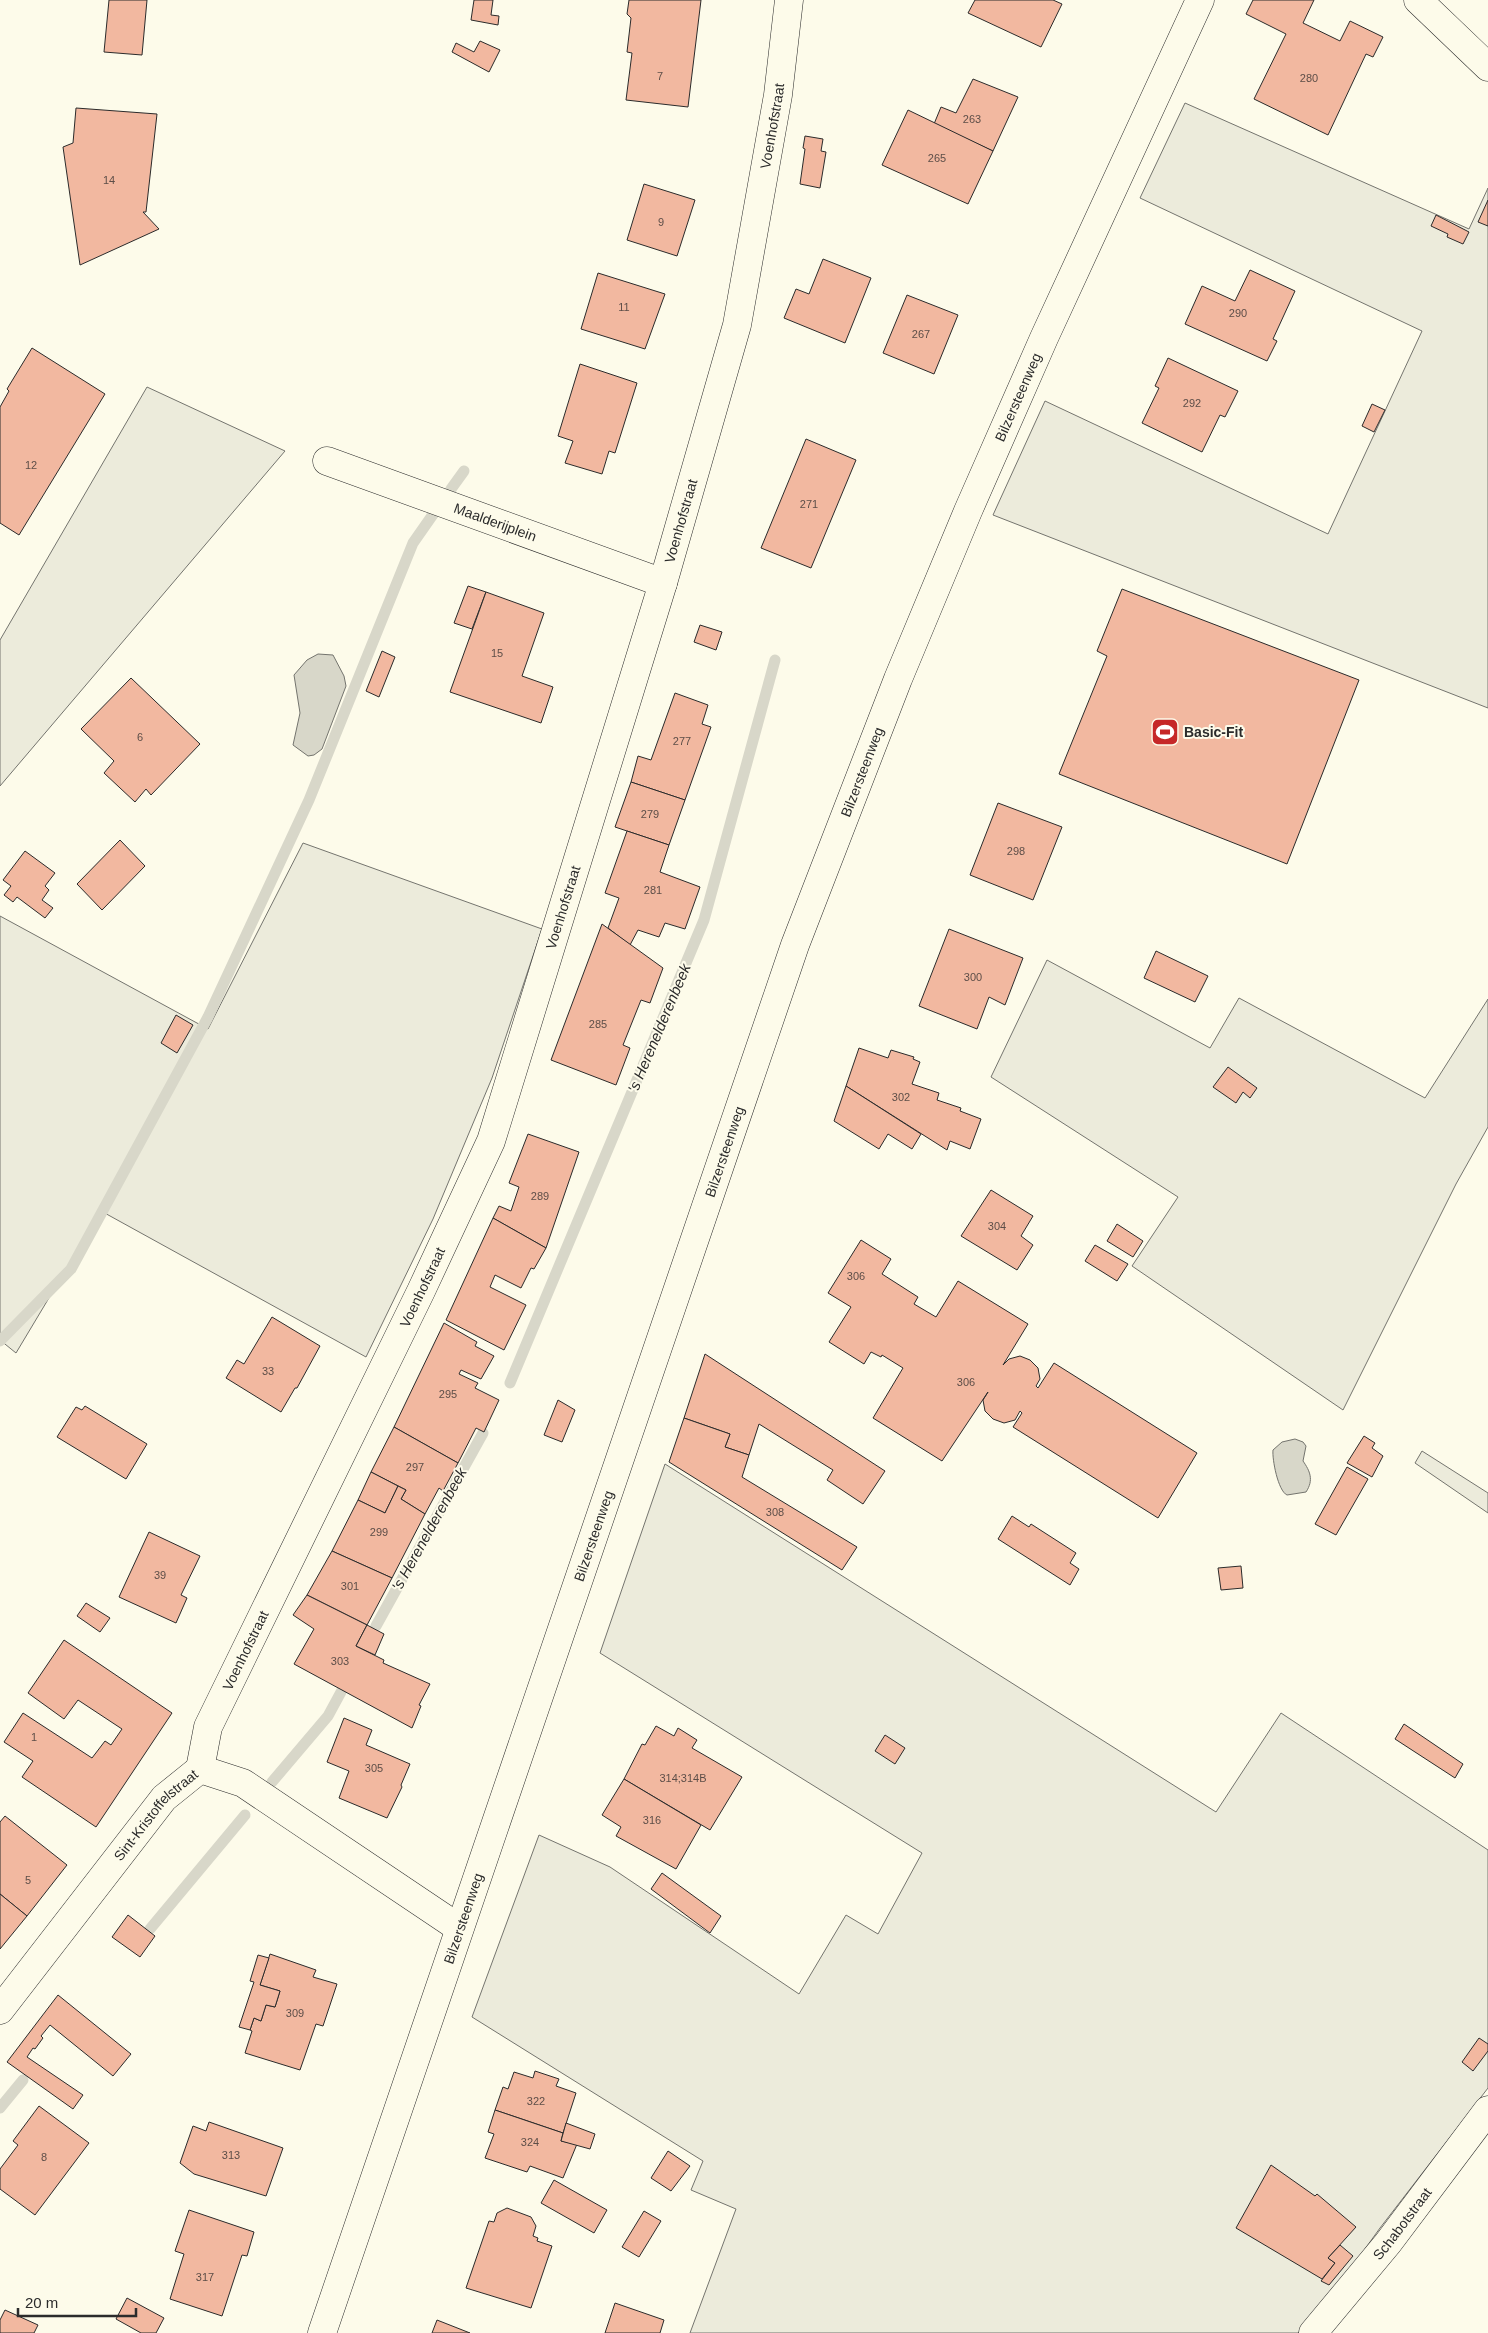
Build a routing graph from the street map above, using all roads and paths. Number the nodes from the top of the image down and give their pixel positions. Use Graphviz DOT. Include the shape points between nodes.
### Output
graph roads {
  1 [pos="789,0"];
  2 [pos="1200,0"];
  3 [pos="1418,0"];
  4 [pos="1488,68"];
  5 [pos="327,461"];
  6 [pos="663,583"];
  7 [pos="200,1769"];
  8 [pos="459,1928"];
  9 [pos="0,2010"];
  10 [pos="1488,2110"];
  11 [pos="322,2333"];
  12 [pos="1313,2333"];
  1 -- 6 [label="street, Voenhofstraat" via="778,95 737,325"];
  2 -- 8 [label="street, Bilzersteenweg" via="968,511 898,679 798,936"];
  3 -- 4 [label="street"];
  5 -- 6 [label="street, Maalderijplein"];
  6 -- 7 [label="street, Voenhofstraat" via="491,1141 208,1727"];
  7 -- 8 [label="street, Sint-Kristoffelstraat" via="243,1783"];
  7 -- 9 [label="street, Sint-Kristoffelstraat" via="164,1798"];
  8 -- 11 [label="street, Bilzersteenweg"];
  10 -- 12 [label="street, Schabotstraat" via="1388,2243"];
}
